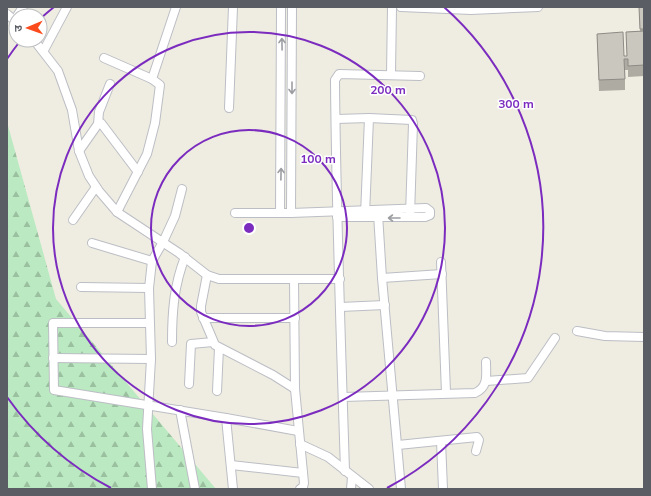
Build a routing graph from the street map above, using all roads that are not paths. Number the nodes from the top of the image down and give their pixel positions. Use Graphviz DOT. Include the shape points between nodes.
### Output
graph roads {
  1 [pos="67,7"];
  2 [pos="176,7"];
  3 [pos="233,7"];
  4 [pos="281,7"];
  5 [pos="292,7"];
  6 [pos="392,7"];
  7 [pos="400,7"];
  8 [pos="538,7"];
  9 [pos="482,8"];
  10 [pos="514,8"];
  11 [pos="44,50"];
  12 [pos="104,58"];
  13 [pos="391,74"];
  14 [pos="420,76"];
  15 [pos="152,79"];
  16 [pos="110,84"];
  17 [pos="229,108"];
  18 [pos="369,118"];
  19 [pos="336,119"];
  20 [pos="98,124"];
  21 [pos="78,151"];
  22 [pos="138,172"];
  23 [pos="96,187"];
  24 [pos="182,189"];
  25 [pos="117,212"];
  26 [pos="234,213"];
  27 [pos="280,213"];
  28 [pos="292,213"];
  29 [pos="336,214"];
  30 [pos="365,214"];
  31 [pos="378,214"];
  32 [pos="73,220"];
  33 [pos="163,242"];
  34 [pos="92,243"];
  35 [pos="185,257"];
  36 [pos="152,260"];
  37 [pos="441,262"];
  38 [pos="442,274"];
  39 [pos="207,275"];
  40 [pos="382,278"];
  41 [pos="294,279"];
  42 [pos="340,279"];
  43 [pos="81,287"];
  44 [pos="149,288"];
  45 [pos="385,305"];
  46 [pos="340,307"];
  47 [pos="202,318"];
  48 [pos="295,318"];
  49 [pos="149,323"];
  50 [pos="577,331"];
  51 [pos="644,337"];
  52 [pos="555,338"];
  53 [pos="172,342"];
  54 [pos="216,345"];
  55 [pos="53,358"];
  56 [pos="151,359"];
  57 [pos="486,362"];
  58 [pos="486,382"];
  59 [pos="190,384"];
  60 [pos="295,389"];
  61 [pos="217,392"];
  62 [pos="446,393"];
  63 [pos="394,396"];
  64 [pos="343,397"];
  65 [pos="150,406"];
  66 [pos="180,410"];
  67 [pos="226,418"];
  68 [pos="298,431"];
  69 [pos="441,441"];
  70 [pos="300,444"];
  71 [pos="398,444"];
  72 [pos="476,451"];
  73 [pos="231,465"];
  74 [pos="345,471"];
  75 [pos="303,473"];
  76 [pos="352,476"];
  77 [pos="445,488"];
  78 [pos="152,489"];
  79 [pos="194,489"];
  80 [pos="233,489"];
  81 [pos="300,489"];
  82 [pos="351,489"];
  83 [pos="369,489"];
  84 [pos="402,489"];
  1 -- 11 [label="street"];
  2 -- 15 [label="street"];
  3 -- 17 [label="street"];
  27 -- 4 [label="street, one-way"];
  5 -- 28 [label="street, one-way"];
  6 -- 13 [label="street"];
  7 -- 9 [label="street"];
  8 -- 10 [label="street"];
  9 -- 10 [label="street"];
  11 -- 21 [label="street" via="58,70 72,110"];
  12 -- 15 [label="street"];
  13 -- 14 [label="street"];
  13 -- 19 [label="street" via="339,74 336,80"];
  15 -- 22 [label="street" via="160,85 160,90 148,151"];
  16 -- 20 [label="street" via="99,112"];
  18 -- 19 [label="street"];
  18 -- 30 [label="street"];
  18 -- 31 [label="street" via="413,121 410,214"];
  19 -- 29 [label="street"];
  20 -- 21 [label="street"];
  20 -- 22 [label="street" via="103,124"];
  21 -- 23 [label="street"];
  22 -- 25 [label="street"];
  23 -- 25 [label="street"];
  23 -- 32 [label="street"];
  24 -- 33 [label="street" via="175,216"];
  25 -- 33 [label="street"];
  26 -- 27 [label="street"];
  27 -- 28 [label="street"];
  28 -- 29 [label="street"];
  29 -- 30 [label="street"];
  29 -- 42 [label="street"];
  30 -- 31 [label="street"];
  31 -- 40 [label="street"];
  33 -- 35 [label="street"];
  33 -- 36 [label="street"];
  34 -- 36 [label="street"];
  35 -- 39 [label="street"];
  35 -- 53 [label="street" via="173,300"];
  36 -- 44 [label="street"];
  37 -- 38 [label="street"];
  38 -- 40 [label="street"];
  38 -- 62 [label="street"];
  39 -- 41 [label="street" via="232,280"];
  39 -- 47 [label="street" via="201,306"];
  40 -- 45 [label="street"];
  41 -- 42 [label="street"];
  41 -- 48 [label="street"];
  42 -- 46 [label="street"];
  43 -- 44 [label="street"];
  44 -- 49 [label="street"];
  45 -- 46 [label="street"];
  45 -- 63 [label="street"];
  46 -- 64 [label="street"];
  47 -- 48 [label="street"];
  47 -- 54 [label="street"];
  48 -- 60 [label="street"];
  49 -- 55 [label="street" via="53,323"];
  49 -- 56 [label="street"];
  50 -- 51 [label="street" via="605,336"];
  52 -- 58 [label="street" via="528,378"];
  54 -- 59 [label="street" via="191,344"];
  54 -- 60 [label="street" via="273,374"];
  54 -- 61 [label="street"];
  55 -- 56 [label="street"];
  55 -- 65 [label="street" via="55,391"];
  56 -- 65 [label="street"];
  57 -- 58 [label="street"];
  58 -- 62 [label="street" via="482,389 475,393"];
  60 -- 68 [label="street"];
  62 -- 63 [label="street"];
  63 -- 64 [label="street"];
  63 -- 71 [label="street"];
  64 -- 74 [label="street"];
  65 -- 66 [label="street"];
  65 -- 78 [label="street" via="147,429"];
  66 -- 67 [label="street"];
  66 -- 79 [label="street"];
  67 -- 68 [label="street"];
  67 -- 73 [label="street"];
  68 -- 70 [label="street"];
  69 -- 71 [label="street"];
  69 -- 72 [label="street" via="478,437"];
  69 -- 77 [label="street"];
  70 -- 74 [label="street" via="328,458"];
  70 -- 75 [label="street"];
  71 -- 84 [label="street"];
  73 -- 75 [label="street"];
  73 -- 80 [label="street"];
  74 -- 76 [label="street"];
  75 -- 81 [label="street" via="303,487"];
  76 -- 82 [label="street"];
  76 -- 83 [label="street"];
}
